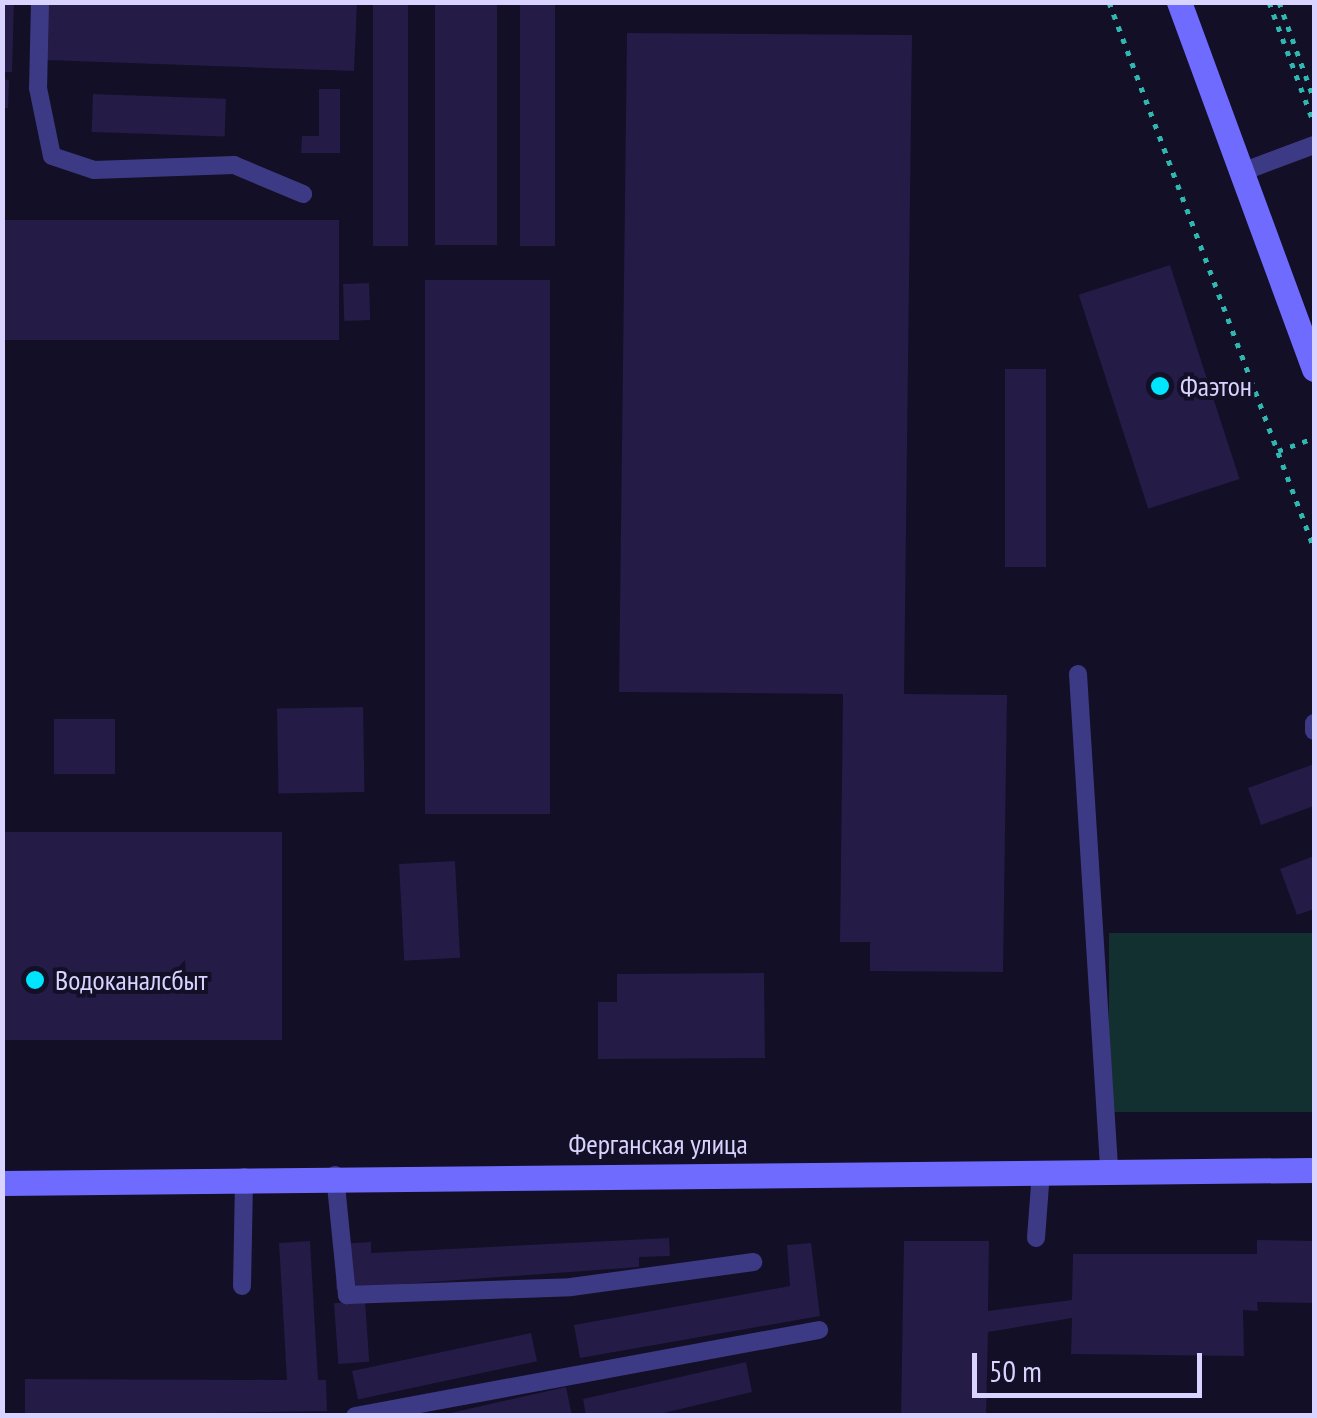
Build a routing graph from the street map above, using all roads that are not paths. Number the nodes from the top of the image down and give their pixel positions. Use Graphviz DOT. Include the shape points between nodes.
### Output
graph roads {
  1 [pos="40,2"];
  2 [pos="1179,2"];
  3 [pos="1314,145"];
  4 [pos="1242,172"];
  5 [pos="303,194"];
  6 [pos="1314,369"];
  7 [pos="1078,674"];
  8 [pos="1314,723"];
  9 [pos="1314,731"];
  10 [pos="1314,1170"];
  11 [pos="1040,1172"];
  12 [pos="1110,1172"];
  13 [pos="335,1175"];
  14 [pos="244,1177"];
  15 [pos="2,1183"];
  16 [pos="1036,1238"];
  17 [pos="753,1262"];
  18 [pos="242,1286"];
  19 [pos="818,1330"];
  20 [pos="355,1416"];
  1 -- 5 [label="lane" via="38,88 52,156 94,170 234,165"];
  2 -- 4 [label="street"];
  3 -- 4 [label="lane"];
  4 -- 6 [label="street"];
  7 -- 12 [label="lane"];
  8 -- 9 [label="lane"];
  10 -- 12 [label="street, Ферганская улица"];
  11 -- 12 [label="street, Ферганская улица"];
  11 -- 13 [label="street, Ферганская улица"];
  11 -- 16 [label="lane"];
  13 -- 14 [label="street, Ферганская улица"];
  13 -- 17 [label="lane" via="347,1295 571,1287"];
  14 -- 15 [label="street, Ферганская улица"];
  14 -- 18 [label="lane"];
  19 -- 20 [label="lane"];
}
